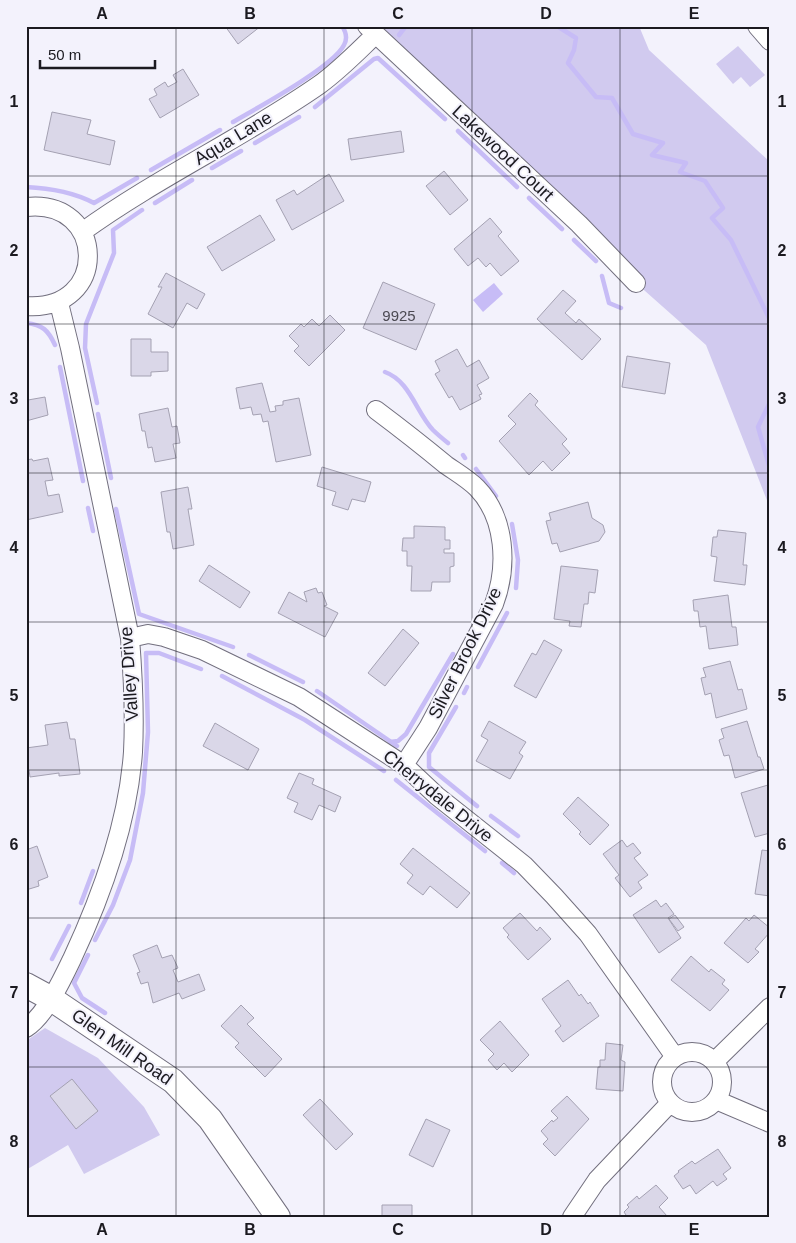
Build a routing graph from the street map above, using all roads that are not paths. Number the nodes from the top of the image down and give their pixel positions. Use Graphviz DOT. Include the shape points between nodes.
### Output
graph roads {
  1 [pos="756,26"];
  2 [pos="372,30"];
  3 [pos="770,41"];
  4 [pos="26,207"];
  5 [pos="82,232"];
  6 [pos="636,283"];
  7 [pos="59,303"];
  8 [pos="26,306"];
  9 [pos="376,410"];
  10 [pos="130,638"];
  11 [pos="404,765"];
  12 [pos="26,985"];
  13 [pos="50,998"];
  14 [pos="770,1007"];
  15 [pos="26,1028"];
  16 [pos="675,1057"];
  17 [pos="714,1062"];
  18 [pos="716,1100"];
  19 [pos="670,1103"];
  20 [pos="770,1124"];
  21 [pos="278,1217"];
  22 [pos="572,1217"];
  1 -- 3 [label="street"];
  2 -- 5 [label="street, Aqua Lane" via="308,92"];
  2 -- 6 [label="street, Lakewood Court" via="579,224"];
  4 -- 5 [label="street" via="57,209 72,218"];
  5 -- 7 [label="street" via="88,247 88,264 83,280"];
  7 -- 8 [label="street" via="43,307"];
  7 -- 10 [label="street, Valley Drive"];
  9 -- 11 [label="street, Silver Brook Drive" via="477,488 492,511 503,555 500,586 494,604 428,728"];
  10 -- 11 [label="street, Cherrydale Drive" via="148,634 202,650 299,697"];
  10 -- 13 [label="street, Valley Drive" via="134,686 133,753 124,809 110,864 65,975"];
  11 -- 16 [label="street, Cherrydale Drive" via="437,796 524,865 554,896 588,934"];
  12 -- 13 [label="main road, Glen Mill Road"];
  13 -- 15 [label="street, Valley Drive" via="39,1018"];
  13 -- 21 [label="main road, Glen Mill Road" via="173,1081 219,1131"];
  14 -- 17 [label="street"];
  16 -- 17 [label="street" via="690,1052 707,1056"];
  16 -- 19 [label="street" via="663,1074 663,1089"];
  17 -- 18 [label="street" via="722,1080"];
  18 -- 19 [label="street" via="702,1111 694,1112 685,1112"];
  18 -- 20 [label="street"];
  19 -- 22 [label="street" via="597,1180"];
}
